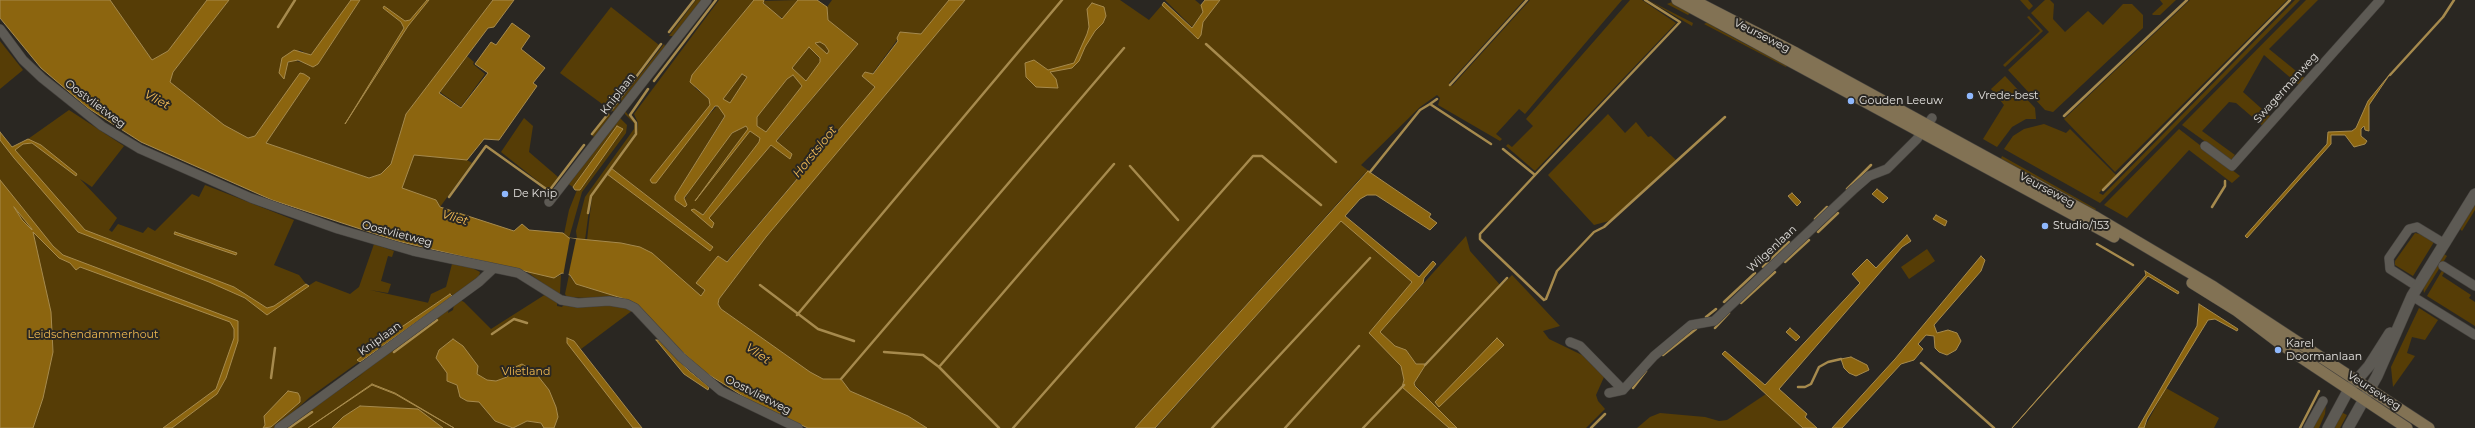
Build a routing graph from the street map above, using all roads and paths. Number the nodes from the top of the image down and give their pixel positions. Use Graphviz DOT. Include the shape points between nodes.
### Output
graph roads {
  1 [pos="707,0"];
  2 [pos="1677,0"];
  3 [pos="1693,0"];
  4 [pos="2380,0"];
  5 [pos="0,29"];
  6 [pos="1927,125"];
  7 [pos="2205,146"];
  8 [pos="2475,194"];
  9 [pos="549,202"];
  10 [pos="2445,244"];
  11 [pos="2443,266"];
  12 [pos="494,268"];
  13 [pos="2475,286"];
  14 [pos="2412,296"];
  15 [pos="2475,335"];
  16 [pos="1570,342"];
  17 [pos="2356,380"];
  18 [pos="2349,389"];
  19 [pos="2370,389"];
  20 [pos="1623,390"];
  21 [pos="1609,393"];
  22 [pos="2364,399"];
  23 [pos="2323,400"];
  24 [pos="279,428"];
  25 [pos="798,428"];
  26 [pos="2308,428"];
  27 [pos="2328,428"];
  28 [pos="2348,428"];
  29 [pos="2407,428"];
  30 [pos="2429,428"];
  1 -- 9 [label="street, Kniplaan"];
  2 -- 6 [label="main road, Veurseweg"];
  3 -- 6 [label="main road, Veurseweg"];
  4 -- 7 [label="street, Swagermanweg" via="2232,166"];
  5 -- 12 [label="street, Oostvlietweg" via="23,60 42,78 102,126 140,149 252,198 338,229 413,251"];
  6 -- 17 [label="main road, Veurseweg" via="2094,216 2214,287"];
  6 -- 18 [label="main road, Veurseweg" via="2194,284"];
  6 -- 20 [label="street, Wilgenlaan" via="1887,169 1869,176 1854,189 1714,321 1691,325 1654,356"];
  8 -- 10 [label="street"];
  10 -- 14 [label="street"];
  10 -- 14 [label="street" via="2417,227 2409,228 2389,258 2390,269"];
  11 -- 13 [label="street"];
  12 -- 24 [label="street, Kniplaan" via="479,282"];
  12 -- 25 [label="street, Oostvlietweg" via="518,273 565,301 609,301 631,306 692,367 721,391"];
  14 -- 15 [label="street"];
  14 -- 17 [label="street" via="2369,366"];
  14 -- 19 [label="street"];
  16 -- 20 [label="street" via="1580,346"];
  17 -- 18 [label="street"];
  17 -- 19 [label="main road, Veurseweg"];
  18 -- 22 [label="main road, Veurseweg"];
  18 -- 27 [label="street"];
  19 -- 22 [label="street"];
  19 -- 30 [label="main road, Veurseweg"];
  20 -- 21 [label="street"];
  22 -- 28 [label="street"];
  22 -- 29 [label="main road, Veurseweg"];
  23 -- 26 [label="street"];
}
